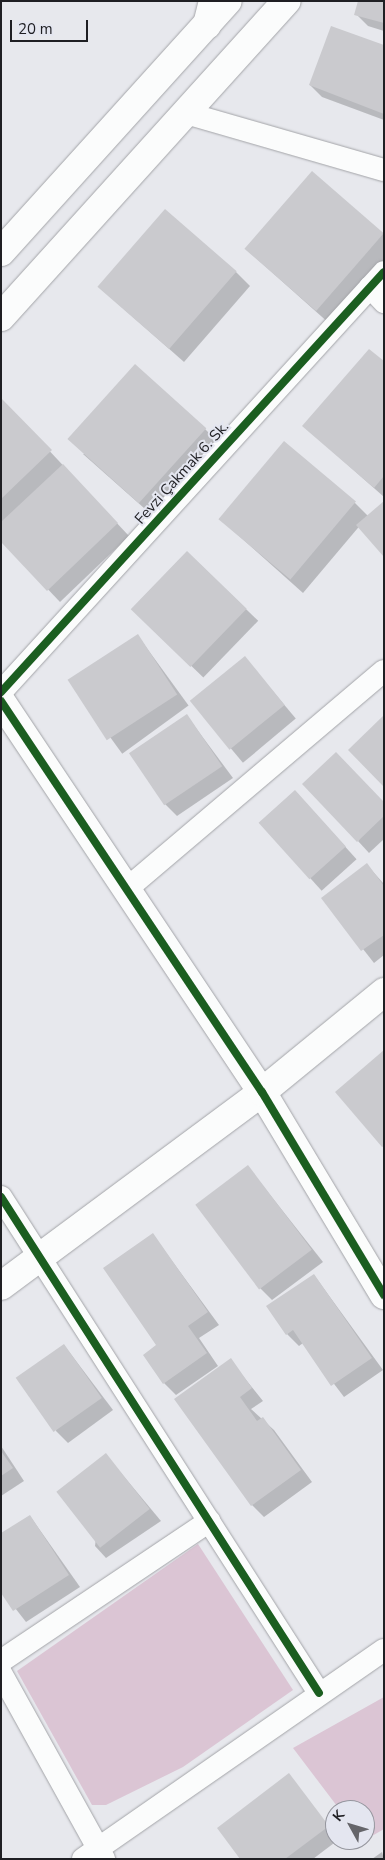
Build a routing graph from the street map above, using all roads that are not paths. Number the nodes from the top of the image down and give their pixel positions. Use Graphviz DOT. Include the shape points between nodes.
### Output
graph roads {
  1 [pos="228,1"];
  2 [pos="287,1"];
  3 [pos="210,13"];
  4 [pos="186,113"];
  5 [pos="384,170"];
  6 [pos="1,252"];
  7 [pos="379,287"];
  8 [pos="1,317"];
  9 [pos="384,671"];
  10 [pos="1,692"];
  11 [pos="1,700"];
  12 [pos="128,887"];
  13 [pos="384,992"];
  14 [pos="262,1092"];
  15 [pos="1,1196"];
  16 [pos="39,1258"];
  17 [pos="1,1286"];
  18 [pos="384,1296"];
  19 [pos="209,1521"];
  20 [pos="384,1650"];
  21 [pos="1,1661"];
  22 [pos="1,1672"];
  23 [pos="319,1693"];
  24 [pos="95,1855"];
  1 -- 3 [label="street"];
  2 -- 4 [label="street"];
  3 -- 6 [label="street"];
  4 -- 5 [label="street"];
  4 -- 8 [label="street"];
  7 -- 10 [label="street, Fevzi Çakmak 6. Sk."];
  9 -- 12 [label="street"];
  11 -- 12 [label="street"];
  12 -- 14 [label="street"];
  13 -- 14 [label="street"];
  14 -- 16 [label="street"];
  14 -- 18 [label="street"];
  15 -- 16 [label="street"];
  16 -- 17 [label="street"];
  16 -- 19 [label="street"];
  19 -- 21 [label="street"];
  19 -- 23 [label="street"];
  20 -- 23 [label="street"];
  22 -- 24 [label="street"];
  23 -- 24 [label="street"];
}
